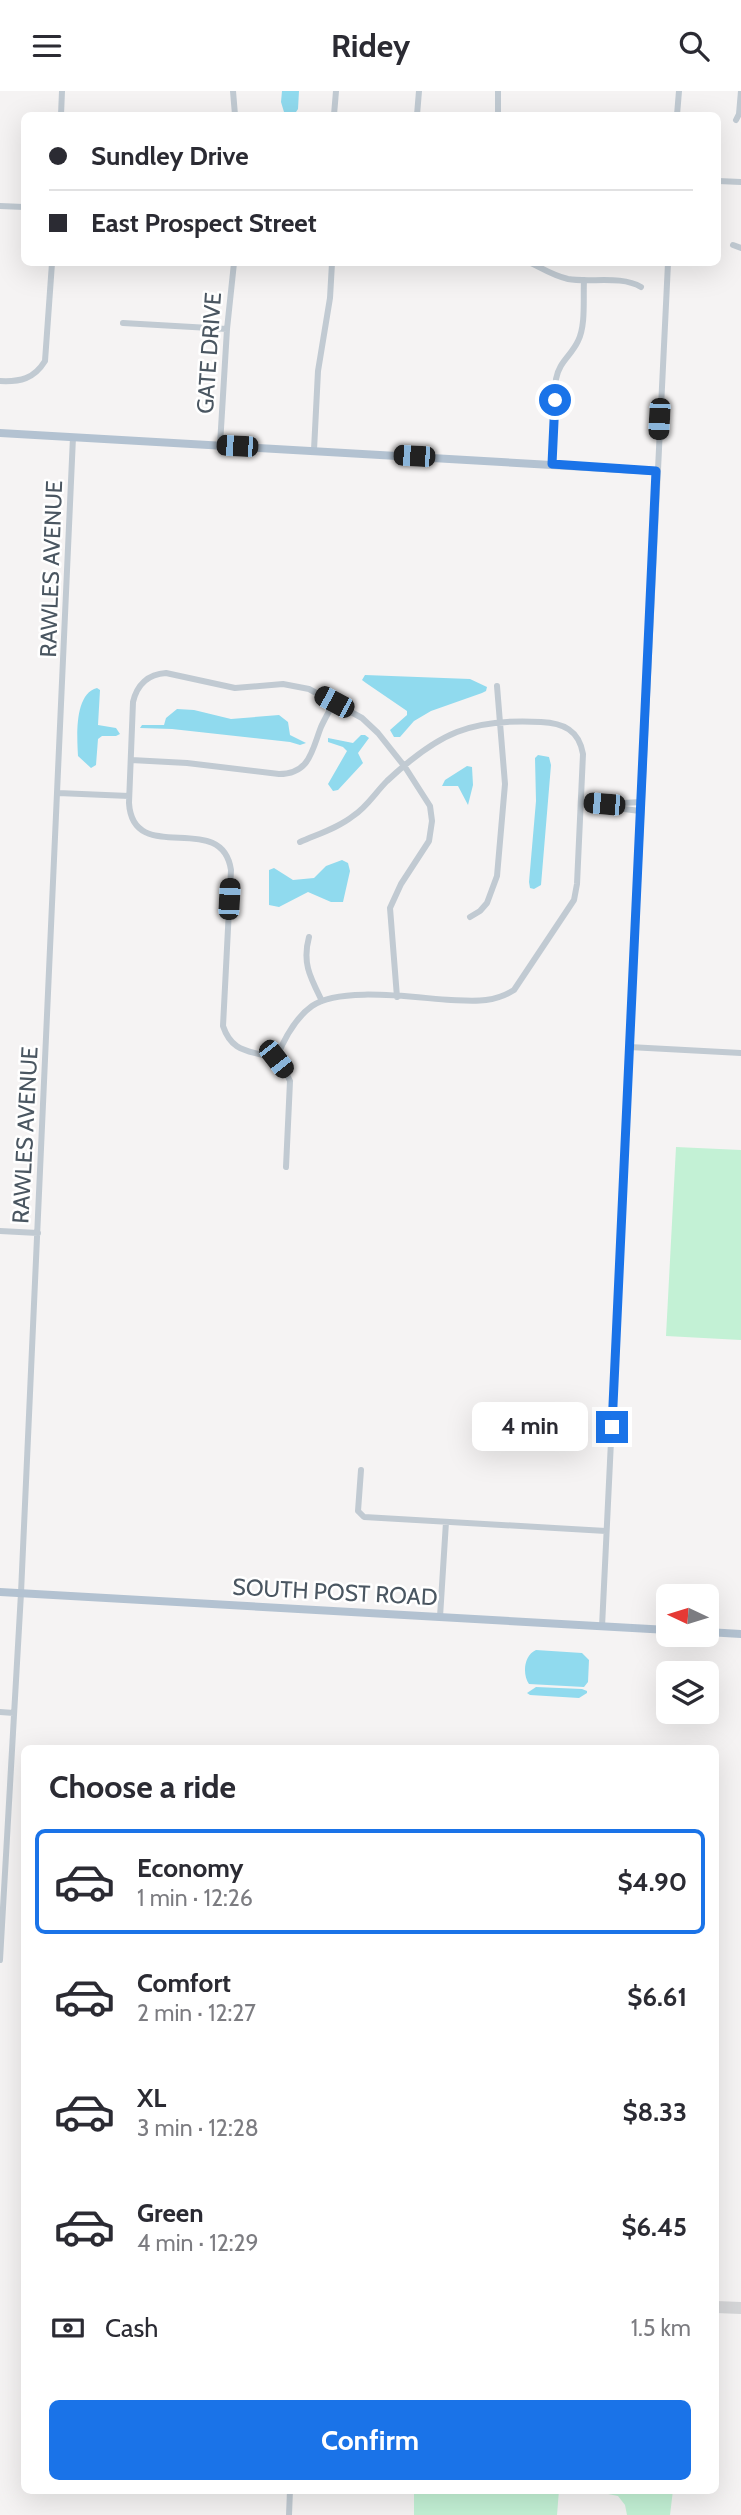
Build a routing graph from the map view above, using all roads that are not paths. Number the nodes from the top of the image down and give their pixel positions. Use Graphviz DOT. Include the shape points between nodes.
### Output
graph roads {
  1 [pos="62,91"];
  2 [pos="233,91"];
  3 [pos="336,91"];
  4 [pos="419,91"];
  5 [pos="498,91"];
  6 [pos="679,91"];
  7 [pos="741,91"];
  8 [pos="61,112"];
  9 [pos="235,112"];
  10 [pos="334,112"];
  11 [pos="417,112"];
  12 [pos="498,112"];
  13 [pos="677,112"];
  14 [pos="736,120"];
  15 [pos="721,181"];
  16 [pos="741,182"];
  17 [pos="0,206"];
  18 [pos="21,207"];
  19 [pos="733,245"];
  20 [pos="741,248"];
  21 [pos="52,266"];
  22 [pos="233,266"];
  23 [pos="332,266"];
  24 [pos="537,266"];
  25 [pos="668,266"];
  26 [pos="584,280"];
  27 [pos="640,287"];
  28 [pos="123,323"];
  29 [pos="227,329"];
  30 [pos="0,381"];
  31 [pos="0,433"];
  32 [pos="73,437"];
  33 [pos="220,445"];
  34 [pos="314,450"];
  35 [pos="552,464"];
  36 [pos="656,471"];
  37 [pos="497,686"];
  38 [pos="334,702"];
  39 [pos="500,721"];
  40 [pos="131,760"];
  41 [pos="405,767"];
  42 [pos="58,793"];
  43 [pos="129,796"];
  44 [pos="580,802"];
  45 [pos="641,802"];
  46 [pos="604,804"];
  47 [pos="640,811"];
  48 [pos="300,842"];
  49 [pos="470,917"];
  50 [pos="309,937"];
  51 [pos="397,997"];
  52 [pos="321,1001"];
  53 [pos="629,1047"];
  54 [pos="741,1053"];
  55 [pos="276,1059"];
  56 [pos="286,1167"];
  57 [pos="0,1231"];
  58 [pos="38,1233"];
  59 [pos="361,1469"];
  60 [pos="446,1522"];
  61 [pos="606,1531"];
  62 [pos="0,1592"];
  63 [pos="21,1593"];
  64 [pos="440,1617"];
  65 [pos="602,1627"];
  66 [pos="656,1629"];
  67 [pos="719,1633"];
  68 [pos="741,1634"];
  69 [pos="0,1712"];
  70 [pos="14,1713"];
  71 [pos="4,1828"];
  72 [pos="0,1960"];
  73 [pos="290,2494"];
  74 [pos="289,2515"];
  1 -- 8 [label="street"];
  2 -- 9 [label="street"];
  3 -- 10 [label="street"];
  4 -- 11 [label="street"];
  5 -- 12 [label="street"];
  6 -- 13 [label="street"];
  7 -- 14 [label="street"];
  15 -- 16 [label="street"];
  17 -- 18 [label="street"];
  19 -- 20 [label="street"];
  21 -- 30 [label="street" via="45,361 22,381"];
  22 -- 29 [label="street, GATE DRIVE"];
  23 -- 34 [label="street"];
  24 -- 26 [label="street" via="557,276"];
  25 -- 36 [label="street"];
  26 -- 27 [label="street"];
  26 -- 35 [label="street" via="581,335 556,379"];
  28 -- 29 [label="street"];
  29 -- 33 [label="street, GATE DRIVE"];
  31 -- 32 [label="main road"];
  32 -- 33 [label="main road"];
  32 -- 42 [label="street, RAWLES AVENUE"];
  33 -- 34 [label="main road"];
  34 -- 35 [label="main road"];
  35 -- 36 [label="main road"];
  36 -- 45 [label="street"];
  37 -- 39 [label="street"];
  38 -- 40 [label="street" via="312,756 294,772"];
  38 -- 40 [label="street" via="288,684 238,688 156,674 145,680 133,702"];
  38 -- 41 [label="street" via="369,723"];
  39 -- 41 [label="street" via="453,733"];
  39 -- 44 [label="street" via="557,723 570,729 583,754"];
  39 -- 49 [label="street" via="505,784 497,878 487,902"];
  40 -- 43 [label="street"];
  41 -- 48 [label="street" via="353,817"];
  41 -- 51 [label="street" via="430,806 432,821 429,841 390,908"];
  42 -- 43 [label="street"];
  42 -- 58 [label="street, RAWLES AVENUE"];
  43 -- 55 [label="street" via="132,818 144,831 158,837 208,840 227,857 231,870 223,1028 239,1049"];
  44 -- 46 [label="street"];
  44 -- 51 [label="street" via="574,900 514,990 483,1002"];
  45 -- 46 [label="street"];
  45 -- 47 [label="street"];
  46 -- 47 [label="street"];
  47 -- 53 [label="street"];
  50 -- 52 [label="street" via="306,964"];
  51 -- 52 [label="street" via="354,995"];
  52 -- 55 [label="street" via="295,1023"];
  53 -- 54 [label="street"];
  53 -- 61 [label="street"];
  55 -- 56 [label="street" via="290,1081"];
  57 -- 58 [label="street"];
  58 -- 63 [label="street, RAWLES AVENUE"];
  59 -- 60 [label="street" via="358,1511 364,1517"];
  60 -- 61 [label="street"];
  60 -- 64 [label="street"];
  61 -- 65 [label="street"];
  62 -- 63 [label="main road, SOUTH POST ROAD"];
  63 -- 64 [label="main road, SOUTH POST ROAD"];
  63 -- 70 [label="street, RAWLES AVENUE"];
  64 -- 65 [label="main road, SOUTH POST ROAD"];
  65 -- 66 [label="main road, SOUTH POST ROAD"];
  67 -- 68 [label="main road"];
  69 -- 70 [label="street"];
  70 -- 71 [label="street, RAWLES AVENUE"];
  71 -- 72 [label="street, RAWLES AVENUE"];
  73 -- 74 [label="street"];
}
